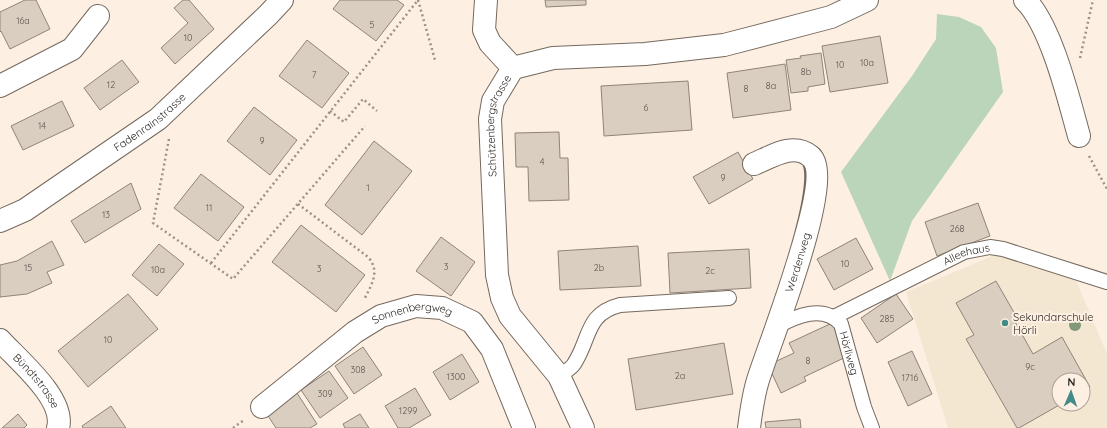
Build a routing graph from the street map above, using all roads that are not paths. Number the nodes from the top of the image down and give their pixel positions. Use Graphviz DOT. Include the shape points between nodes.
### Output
graph roads {
  1 [pos="282,0"];
  2 [pos="486,0"];
  3 [pos="867,0"];
  4 [pos="1025,0"];
  5 [pos="98,16"];
  6 [pos="513,68"];
  7 [pos="0,86"];
  8 [pos="1079,136"];
  9 [pos="754,164"];
  10 [pos="0,221"];
  11 [pos="1107,282"];
  12 [pos="729,298"];
  13 [pos="834,317"];
  14 [pos="776,327"];
  15 [pos="0,340"];
  16 [pos="559,376"];
  17 [pos="262,407"];
  18 [pos="581,427"];
  19 [pos="58,428"];
  20 [pos="524,428"];
  21 [pos="749,428"];
  22 [pos="872,428"];
  1 -- 10 [label="street, Fadenrainstrasse" via="158,119 25,210"];
  2 -- 6 [label="street" via="484,30 490,43"];
  3 -- 6 [label="street, Schützenbergstrasse" via="831,17 724,45 646,54 553,58"];
  4 -- 8 [label="street" via="1043,26"];
  5 -- 7 [label="street" via="72,49"];
  6 -- 16 [label="street, Schützenbergstrasse" via="493,101 490,119 496,275 510,316"];
  9 -- 14 [label="street, Werdenweg" via="789,150 800,150 811,156 817,164 817,188 802,252"];
  11 -- 13 [label="lane, Alleehaus" via="990,247 964,252"];
  12 -- 16 [label="lane" via="620,305 609,308 596,317 574,366"];
  13 -- 14 [label="lane" via="826,314 800,315"];
  13 -- 22 [label="lane, Hörliweg" via="841,324"];
  14 -- 21 [label="street, Werdenweg" via="757,382"];
  15 -- 19 [label="street, Bündtstrasse" via="45,387 59,417"];
  16 -- 18 [label="street, Schützenbergstrasse"];
  17 -- 20 [label="street, Sonnenbergweg" via="355,332 381,316 416,306 442,308 472,322 492,348"];
}
